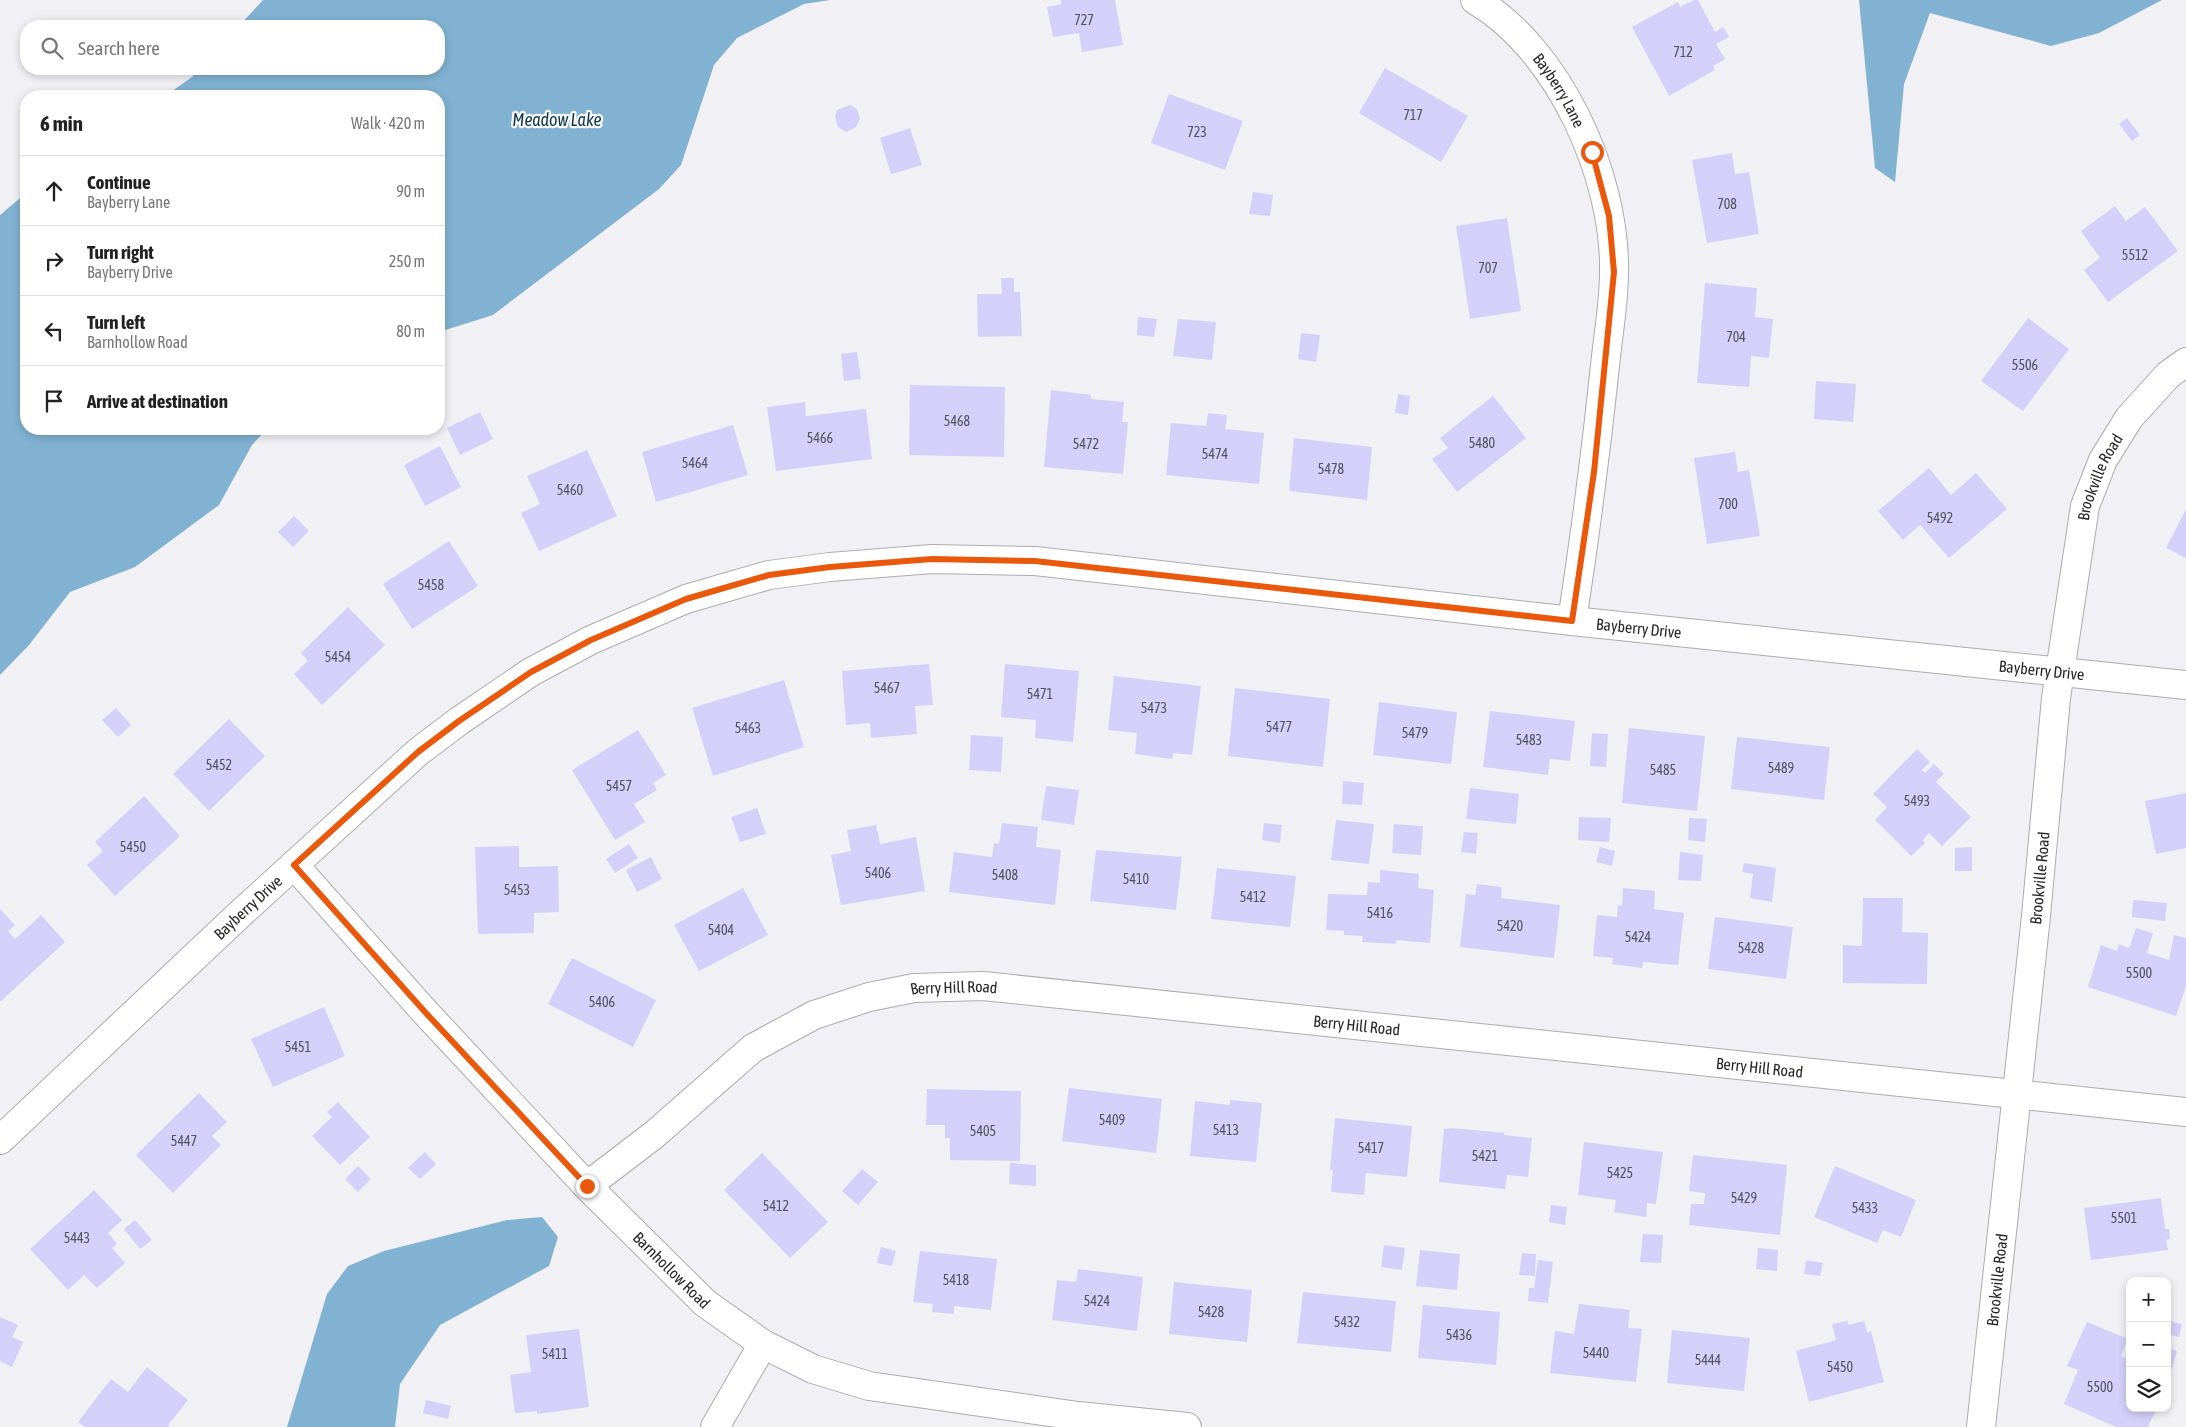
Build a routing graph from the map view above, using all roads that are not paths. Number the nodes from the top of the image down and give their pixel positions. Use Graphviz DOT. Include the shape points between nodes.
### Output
graph roads {
  1 [pos="1475,0"];
  2 [pos="2186,362"];
  3 [pos="1572,621"];
  4 [pos="2060,673"];
  5 [pos="2186,685"];
  6 [pos="294,865"];
  7 [pos="2016,1095"];
  8 [pos="2186,1112"];
  9 [pos="0,1140"];
  10 [pos="587,1186"];
  11 [pos="763,1344"];
  12 [pos="715,1427"];
  13 [pos="1187,1427"];
  14 [pos="1981,1427"];
  1 -- 3 [label="street, Bayberry Lane" via="1514,30 1540,59 1569,102 1592,152 1609,216 1614,272 1594,472"];
  2 -- 4 [label="street, Brookville Road" via="2168,374 2129,418 2103,460 2085,506"];
  3 -- 4 [label="street, Bayberry Drive"];
  3 -- 6 [label="street, Bayberry Drive" via="1035,561 932,559 769,575 686,599 591,640 531,672 418,752"];
  4 -- 5 [label="street, Bayberry Drive"];
  4 -- 7 [label="street, Brookville Road"];
  6 -- 9 [label="street, Bayberry Drive"];
  6 -- 10 [label="street, Barnhollow Road"];
  7 -- 8 [label="street, Berry Hill Road"];
  7 -- 10 [label="street, Berry Hill Road" via="982,986 914,988 869,997 814,1015 753,1048 655,1134"];
  7 -- 14 [label="street, Brookville Road"];
  10 -- 11 [label="street, Barnhollow Road" via="705,1303"];
  11 -- 12 [label="street"];
  11 -- 13 [label="street, Barnhollow Road" via="813,1369 869,1386 1078,1416"];
}
